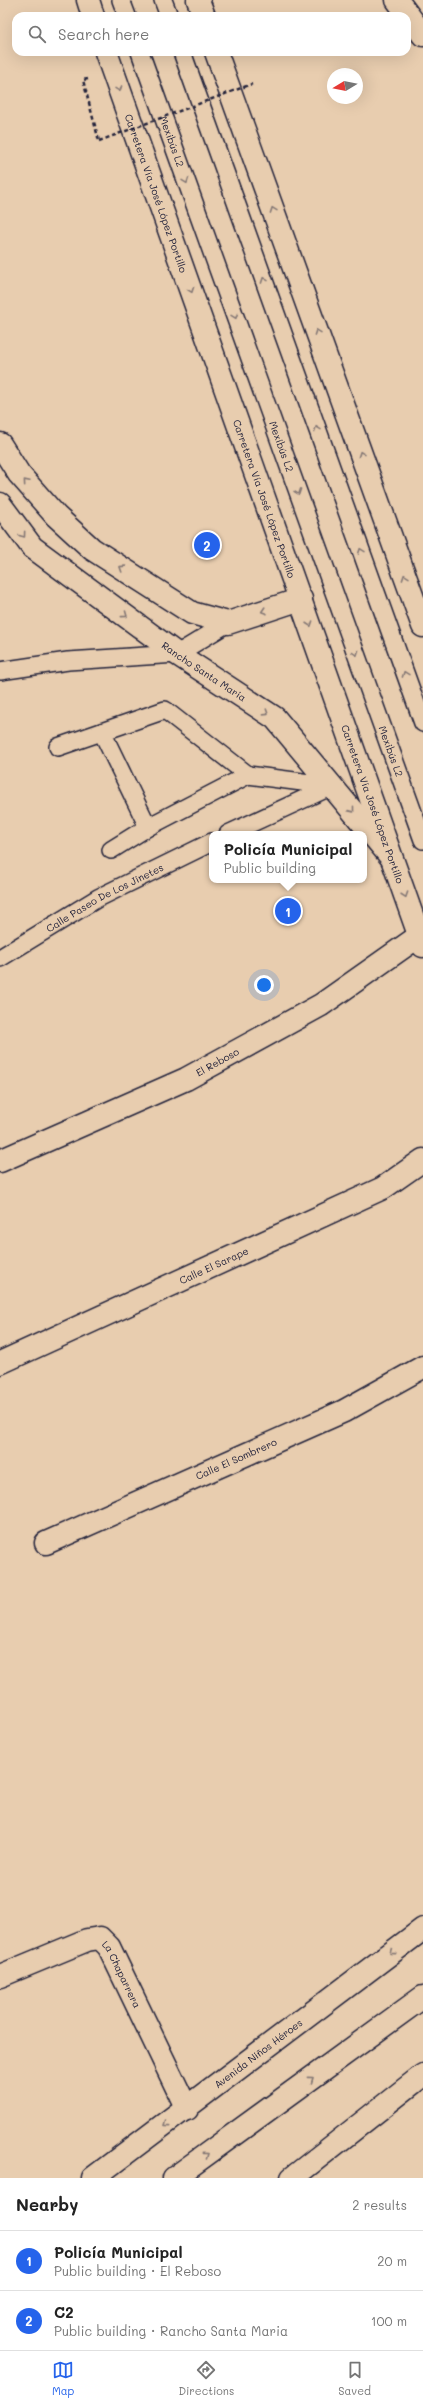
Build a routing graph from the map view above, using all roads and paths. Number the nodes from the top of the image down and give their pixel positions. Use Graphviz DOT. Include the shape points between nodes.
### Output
graph roads {
  1 [pos="88,0"];
  2 [pos="121,0"];
  3 [pos="163,0"];
  4 [pos="198,0"];
  5 [pos="397,0"];
  6 [pos="92,12"];
  7 [pos="126,12"];
  8 [pos="168,12"];
  9 [pos="202,12"];
  10 [pos="406,12"];
  11 [pos="411,18"];
  12 [pos="423,34"];
  13 [pos="107,56"];
  14 [pos="141,56"];
  15 [pos="183,56"];
  16 [pos="217,56"];
  17 [pos="83,80"];
  18 [pos="252,84"];
  19 [pos="0,444"];
  20 [pos="0,504"];
  21 [pos="301,599"];
  22 [pos="422,621"];
  23 [pos="228,623"];
  24 [pos="177,654"];
  25 [pos="0,671"];
  26 [pos="423,723"];
  27 [pos="102,732"];
  28 [pos="58,747"];
  29 [pos="248,775"];
  30 [pos="333,786"];
  31 [pos="148,827"];
  32 [pos="235,831"];
  33 [pos="423,840"];
  34 [pos="209,843"];
  35 [pos="111,850"];
  36 [pos="392,858"];
  37 [pos="421,941"];
  38 [pos="0,958"];
  39 [pos="423,1160"];
  40 [pos="0,1161"];
  41 [pos="0,1363"];
  42 [pos="423,1367"];
  43 [pos="46,1543"];
  44 [pos="423,1929"];
  45 [pos="0,1976"];
  46 [pos="423,1997"];
  47 [pos="423,2075"];
  48 [pos="187,2109"];
  49 [pos="93,2178"];
  50 [pos="174,2178"];
  51 [pos="292,2178"];
  1 -- 6 [label="street"];
  2 -- 7 [label="lane"];
  3 -- 8 [label="lane"];
  4 -- 9 [label="street"];
  5 -- 10 [label="street"];
  11 -- 12 [label="street"];
  13 -- 21 [label="street, Carretera Vía José López Portillo, one-way"];
  14 -- 33 [label="lane, Mexibús L2, one-way"];
  26 -- 15 [label="lane, one-way"];
  22 -- 16 [label="street, one-way"];
  17 -- 18 [label="path, bridge" via="99,140"];
  23 -- 19 [label="street, one-way" via="192,613 92,549 56,516 19,474"];
  20 -- 24 [label="street, Rancho Santa Maria, one-way" via="32,547"];
  21 -- 23 [label="street, one-way"];
  21 -- 36 [label="street, Carretera Vía José López Portillo, one-way"];
  23 -- 24 [label="lane"];
  24 -- 25 [label="lane" via="68,660"];
  24 -- 30 [label="street, Rancho Santa Maria, one-way" via="275,718"];
  27 -- 28 [label="lane"];
  27 -- 29 [label="lane" via="165,710 175,715"];
  27 -- 31 [label="lane"];
  29 -- 30 [label="lane"];
  29 -- 31 [label="lane"];
  30 -- 32 [label="lane"];
  30 -- 36 [label="street, Rancho Santa Maria, one-way"];
  31 -- 35 [label="lane"];
  34 -- 38 [label="lane, Calle Paseo De Los Jinetes" via="98,898"];
  36 -- 37 [label="street, Carretera Vía José López Portillo, one-way"];
  37 -- 40 [label="street, El Reboso" via="321,1005 186,1079"];
  39 -- 41 [label="street, Calle El Sarape" via="383,1188"];
  42 -- 43 [label="street, Calle El Sombrero" via="344,1411"];
  44 -- 48 [label="street, Avenida Niños Héroes, one-way"];
  45 -- 48 [label="street, La Chaparrera" via="87,1940 100,1938 109,1947"];
  50 -- 46 [label="street, one-way"];
  47 -- 51 [label="street"];
  48 -- 49 [label="street, Avenida Niños Héroes, one-way"];
}
